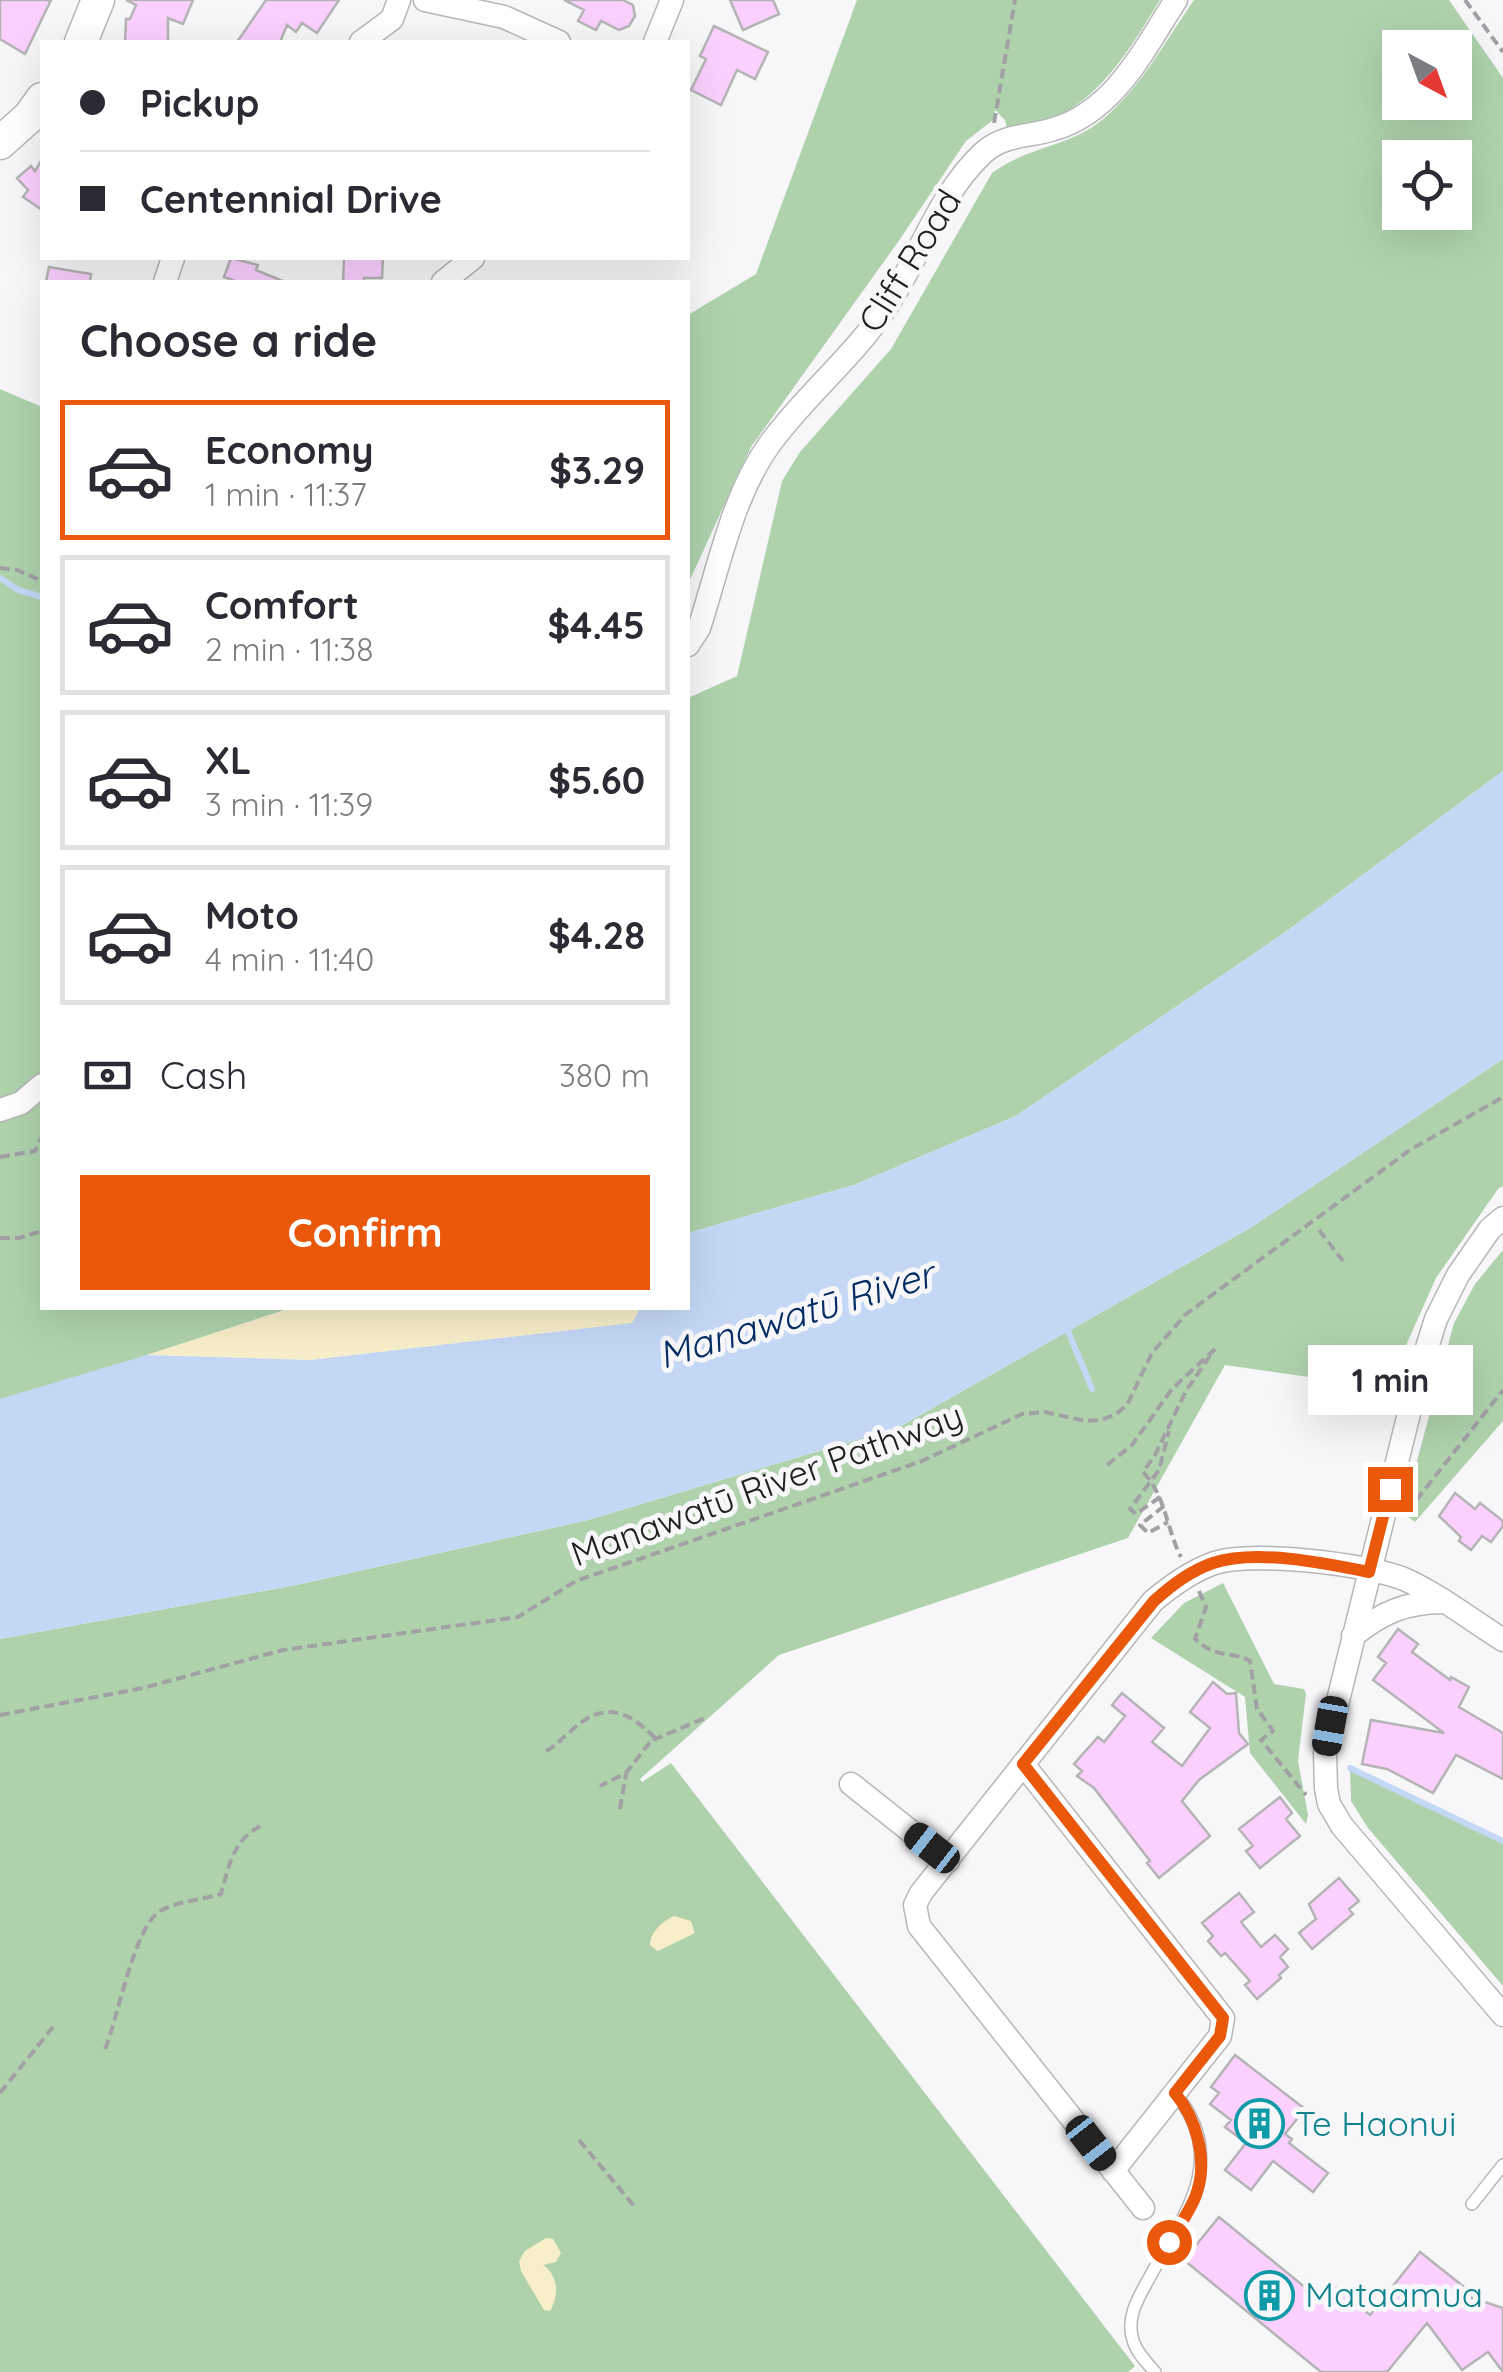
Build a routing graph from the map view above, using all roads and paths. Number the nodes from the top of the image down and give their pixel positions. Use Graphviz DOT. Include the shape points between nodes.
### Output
graph roads {
  1 [pos="98,0"];
  2 [pos="399,0"];
  3 [pos="425,0"];
  4 [pos="672,0"];
  5 [pos="1015,0"];
  6 [pos="1176,0"];
  7 [pos="1465,0"];
  8 [pos="82,40"];
  9 [pos="364,40"];
  10 [pos="555,40"];
  11 [pos="656,40"];
  12 [pos="1503,52"];
  13 [pos="40,102"];
  14 [pos="1000,141"];
  15 [pos="0,143"];
  16 [pos="470,260"];
  17 [pos="445,280"];
  18 [pos="0,568"];
  19 [pos="40,580"];
  20 [pos="690,642"];
  21 [pos="40,1086"];
  22 [pos="1503,1097"];
  23 [pos="0,1110"];
  24 [pos="40,1140"];
  25 [pos="0,1157"];
  26 [pos="1503,1218"];
  27 [pos="1320,1230"];
  28 [pos="40,1232"];
  29 [pos="0,1238"];
  30 [pos="1343,1261"];
  31 [pos="1503,1390"];
  32 [pos="1170,1426"];
  33 [pos="1107,1465"];
  34 [pos="1151,1481"];
  35 [pos="1160,1497"];
  36 [pos="1164,1506"];
  37 [pos="1168,1522"];
  38 [pos="1380,1528"];
  39 [pos="1187,1570"];
  40 [pos="1369,1572"];
  41 [pos="1443,1602"];
  42 [pos="1353,1636"];
  43 [pos="1503,1640"];
  44 [pos="0,1715"];
  45 [pos="706,1718"];
  46 [pos="654,1737"];
  47 [pos="546,1752"];
  48 [pos="1023,1764"];
  49 [pos="626,1773"];
  50 [pos="850,1784"];
  51 [pos="600,1786"];
  52 [pos="1327,1793"];
  53 [pos="620,1809"];
  54 [pos="262,1826"];
  55 [pos="948,1860"];
  56 [pos="1503,2015"];
  57 [pos="53,2027"];
  58 [pos="105,2049"];
  59 [pos="0,2092"];
  60 [pos="1175,2093"];
  61 [pos="579,2140"];
  62 [pos="1503,2165"];
  63 [pos="1113,2171"];
  64 [pos="1472,2204"];
  65 [pos="634,2206"];
  66 [pos="1143,2208"];
  67 [pos="1154,2372"];
  1 -- 8 [label="street"];
  2 -- 9 [label="street" via="392,19"];
  3 -- 10 [label="street" via="504,17"];
  4 -- 11 [label="street"];
  5 -- 14 [label="path" via="993,120"];
  6 -- 14 [label="street" via="1106,100 1057,129"];
  7 -- 12 [label="path"];
  13 -- 15 [label="street"];
  14 -- 20 [label="street, Cliff Road" via="968,168 946,199 871,330 768,446 747,482"];
  16 -- 17 [label="street"];
  18 -- 19 [label="path"];
  21 -- 23 [label="street"];
  22 -- 44 [label="path, Manawatū River Pathway" via="1410,1150 1186,1314 1116,1414 1085,1421 1022,1414 922,1460 576,1580 518,1617 283,1650 143,1688"];
  24 -- 25 [label="path" via="35,1151"];
  26 -- 38 [label="street" via="1458,1275 1436,1320"];
  27 -- 30 [label="path"];
  28 -- 29 [label="path"];
  31 -- 38 [label="path" via="1398,1524"];
  32 -- 33 [label="path" via="1214,1350"];
  32 -- 34 [label="path"];
  32 -- 34 [label="path" via="1143,1472"];
  34 -- 35 [label="path"];
  34 -- 35 [label="path" via="1130,1509 1136,1514"];
  35 -- 36 [label="path"];
  36 -- 37 [label="path"];
  36 -- 37 [label="path" via="1140,1526 1148,1533"];
  37 -- 39 [label="path"];
  38 -- 40 [label="street"];
  39 -- 40 [label="street" via="1247,1558"];
  39 -- 48 [label="street" via="1154,1601"];
  39 -- 52 [label="path" via="1206,1607 1195,1639 1218,1655 1250,1661 1256,1710 1272,1731 1261,1740 1304,1796"];
  40 -- 41 [label="street" via="1406,1580"];
  40 -- 42 [label="street"];
  41 -- 42 [label="street" via="1399,1607"];
  41 -- 43 [label="street"];
  42 -- 52 [label="street" via="1325,1753"];
  45 -- 46 [label="path"];
  46 -- 47 [label="path" via="614,1710 580,1724"];
  46 -- 49 [label="path"];
  48 -- 55 [label="street"];
  48 -- 60 [label="street" via="1223,2018 1220,2036"];
  49 -- 51 [label="path"];
  49 -- 53 [label="path"];
  50 -- 55 [label="street"];
  52 -- 56 [label="street" via="1342,1826"];
  54 -- 58 [label="path" via="245,1834 233,1853 220,1894 154,1915 131,1962"];
  55 -- 63 [label="street" via="915,1905 919,1926"];
  57 -- 59 [label="path"];
  60 -- 63 [label="street"];
  60 -- 67 [label="lane" via="1194,2124 1200,2170 1197,2192 1133,2308 1133,2341"];
  61 -- 65 [label="path"];
  62 -- 64 [label="lane"];
  63 -- 66 [label="street"];
}
